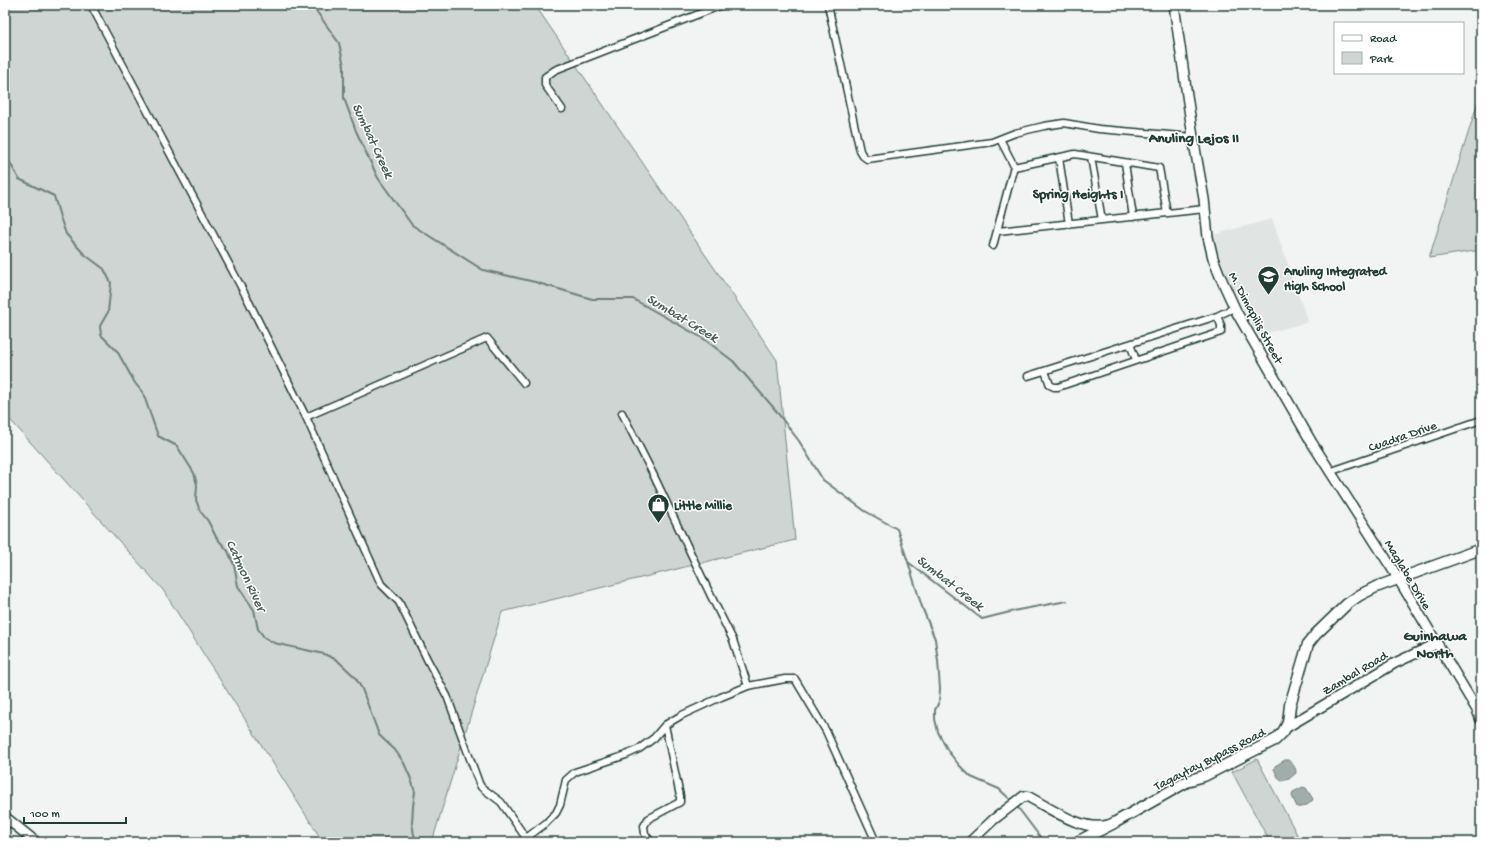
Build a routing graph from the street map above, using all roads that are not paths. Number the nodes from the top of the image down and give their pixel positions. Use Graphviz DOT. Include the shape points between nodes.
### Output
graph roads {
  1 [pos="91,5"];
  2 [pos="722,5"];
  3 [pos="828,5"];
  4 [pos="1174,5"];
  5 [pos="562,109"];
  6 [pos="1193,137"];
  7 [pos="1000,139"];
  8 [pos="1091,157"];
  9 [pos="1059,158"];
  10 [pos="1124,162"];
  11 [pos="1014,167"];
  12 [pos="1205,209"];
  13 [pos="1167,213"];
  14 [pos="1133,217"];
  15 [pos="1102,220"];
  16 [pos="1069,224"];
  17 [pos="998,231"];
  18 [pos="993,246"];
  19 [pos="1234,308"];
  20 [pos="1217,316"];
  21 [pos="1130,344"];
  22 [pos="1136,360"];
  23 [pos="1045,371"];
  24 [pos="1028,376"];
  25 [pos="524,383"];
  26 [pos="622,413"];
  27 [pos="306,417"];
  28 [pos="1481,420"];
  29 [pos="1312,443"];
  30 [pos="1329,472"];
  31 [pos="1481,549"];
  32 [pos="1397,578"];
  33 [pos="1436,644"];
  34 [pos="748,686"];
  35 [pos="1481,720"];
  36 [pos="666,725"];
  37 [pos="1287,727"];
  38 [pos="5,818"];
  39 [pos="1114,823"];
  40 [pos="523,840"];
  41 [pos="36,842"];
  42 [pos="651,842"];
  43 [pos="876,842"];
  44 [pos="970,842"];
  45 [pos="1077,842"];
  1 -- 27 [label="street" via="247,298"];
  2 -- 5 [label="street" via="549,73 545,76 545,85"];
  3 -- 7 [label="street" via="860,151 867,160 966,147"];
  4 -- 6 [label="main road, M. Dimapilis Street"];
  6 -- 7 [label="street" via="1099,129 1064,123 1015,133"];
  6 -- 12 [label="main road, M. Dimapilis Street"];
  7 -- 11 [label="street"];
  8 -- 9 [label="street" via="1075,154"];
  8 -- 10 [label="street"];
  8 -- 15 [label="street"];
  9 -- 11 [label="street"];
  9 -- 16 [label="street"];
  10 -- 13 [label="street" via="1159,168"];
  10 -- 14 [label="street"];
  11 -- 17 [label="street"];
  12 -- 13 [label="street"];
  12 -- 19 [label="main road, M. Dimapilis Street" via="1213,258"];
  13 -- 14 [label="street"];
  14 -- 15 [label="street"];
  15 -- 16 [label="street"];
  16 -- 17 [label="street"];
  17 -- 18 [label="street"];
  19 -- 20 [label="street"];
  19 -- 29 [label="main road, M. Dimapilis Street"];
  20 -- 21 [label="street"];
  20 -- 22 [label="street" via="1221,332"];
  21 -- 22 [label="street"];
  21 -- 23 [label="street"];
  22 -- 23 [label="street" via="1058,387 1050,385"];
  23 -- 24 [label="street"];
  25 -- 27 [label="street" via="488,338"];
  26 -- 34 [label="street" via="733,640"];
  27 -- 40 [label="street" via="376,574 384,588 399,602 447,696 478,783 501,802"];
  28 -- 30 [label="street, Cuadra Drive"];
  29 -- 30 [label="main road, Maglabe Drive"];
  30 -- 32 [label="main road, Maglabe Drive"];
  31 -- 32 [label="main road"];
  32 -- 33 [label="main road, Maglabe Drive"];
  32 -- 37 [label="main road" via="1356,597 1310,641 1290,705"];
  33 -- 35 [label="main road, Maglabe Drive"];
  33 -- 37 [label="main road, Zambal Road" via="1395,663"];
  34 -- 36 [label="street" via="682,715"];
  34 -- 43 [label="street" via="795,679 826,731"];
  36 -- 40 [label="street" via="639,749 570,775 564,784 558,809 546,823"];
  36 -- 42 [label="street" via="680,802 648,819 644,826 645,834"];
  37 -- 39 [label="main road, Tagaytay Bypass Road" via="1281,735 1269,742 1204,776 1190,780"];
  38 -- 41 [label="main road"];
  39 -- 44 [label="main road" via="1099,827 1090,826 1024,796"];
  39 -- 45 [label="main road, Tagaytay Bypass Road"];
}
